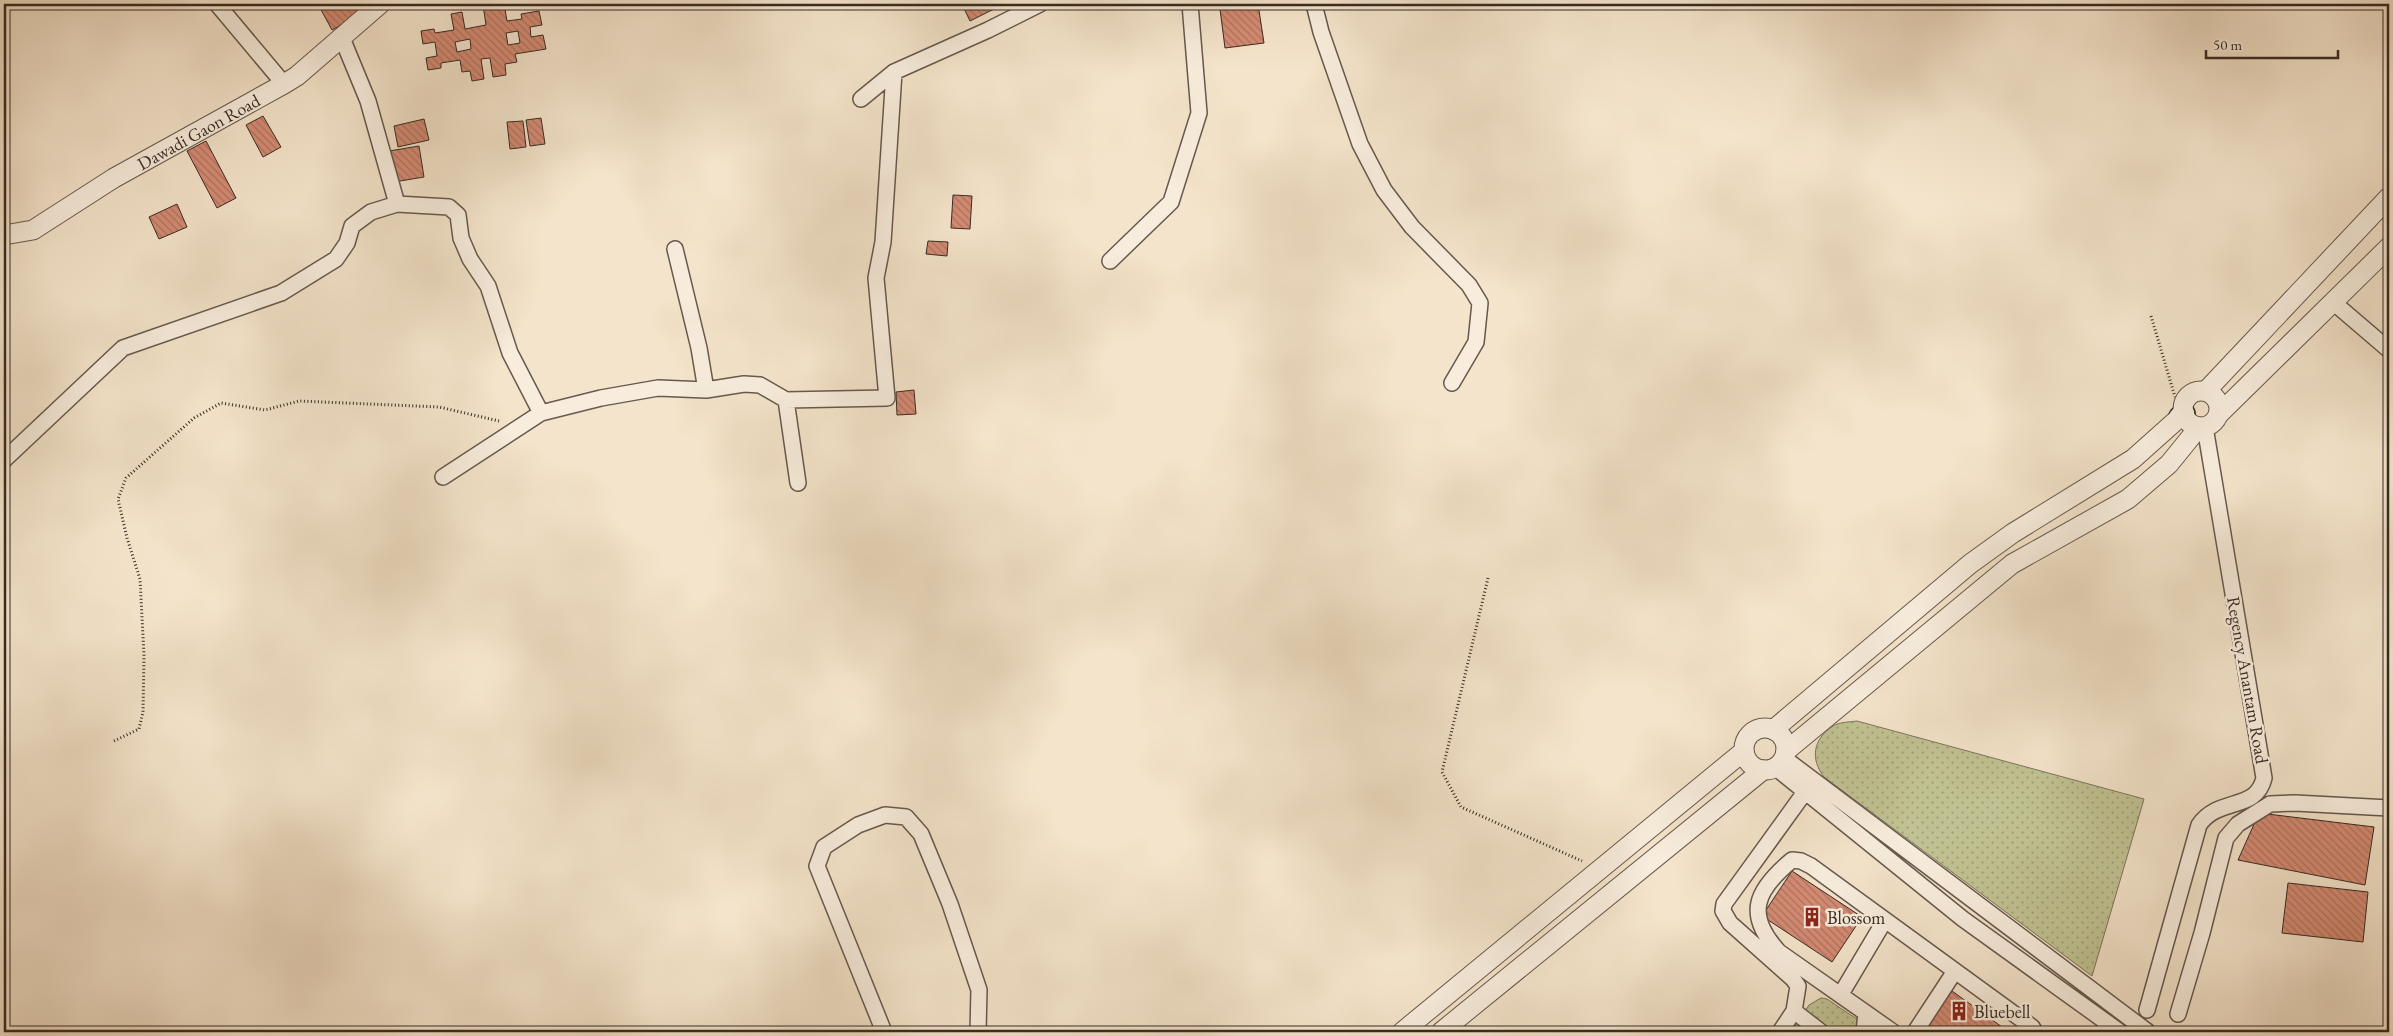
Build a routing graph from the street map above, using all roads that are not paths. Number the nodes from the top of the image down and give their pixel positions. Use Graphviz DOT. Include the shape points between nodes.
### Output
graph roads {
  1 [pos="217,4"];
  2 [pos="380,4"];
  3 [pos="1040,4"];
  4 [pos="1190,4"];
  5 [pos="1314,4"];
  6 [pos="342,38"];
  7 [pos="894,72"];
  8 [pos="284,84"];
  9 [pos="861,99"];
  10 [pos="2389,198"];
  11 [pos="397,204"];
  12 [pos="4,234"];
  13 [pos="2389,247"];
  14 [pos="675,249"];
  15 [pos="1110,261"];
  16 [pos="2333,302"];
  17 [pos="2389,350"];
  18 [pos="1452,382"];
  19 [pos="706,390"];
  20 [pos="2206,391"];
  21 [pos="786,400"];
  22 [pos="541,413"];
  23 [pos="2197,420"];
  24 [pos="4,460"];
  25 [pos="442,477"];
  26 [pos="798,483"];
  27 [pos="1773,730"];
  28 [pos="1744,751"];
  29 [pos="1777,762"];
  30 [pos="1814,780"];
  31 [pos="2262,786"];
  32 [pos="1805,792"];
  33 [pos="2270,804"];
  34 [pos="2389,808"];
  35 [pos="1975,902"];
  36 [pos="1963,919"];
  37 [pos="1885,920"];
  38 [pos="1955,971"];
  39 [pos="1841,994"];
  40 [pos="2148,1010"];
  41 [pos="1794,1011"];
  42 [pos="1866,1013"];
  43 [pos="2178,1014"];
  44 [pos="2128,1026"];
  45 [pos="884,1032"];
  46 [pos="978,1032"];
  47 [pos="1402,1032"];
  48 [pos="1441,1032"];
  49 [pos="1780,1032"];
  50 [pos="1821,1032"];
  51 [pos="1864,1032"];
  52 [pos="1893,1032"];
  53 [pos="1915,1032"];
  54 [pos="2035,1032"];
  55 [pos="2120,1032"];
  56 [pos="2148,1032"];
  1 -- 8 [label="street"];
  2 -- 6 [label="street, Dawadi Gaon Road"];
  3 -- 7 [label="street"];
  4 -- 15 [label="street" via="1199,112 1171,202"];
  5 -- 18 [label="street" via="1360,144 1384,190 1412,227 1469,285 1480,303 1476,342"];
  6 -- 8 [label="street, Dawadi Gaon Road"];
  6 -- 11 [label="street" via="368,101"];
  7 -- 9 [label="street"];
  7 -- 21 [label="street" via="883,242 876,278 887,398"];
  8 -- 12 [label="street, Dawadi Gaon Road" via="114,178 33,230"];
  10 -- 20 [label="street"];
  11 -- 22 [label="street" via="449,207 458,215 461,238 488,286 510,353"];
  11 -- 24 [label="street" via="371,212 352,226 347,243 336,259 281,293 123,348"];
  13 -- 16 [label="street"];
  14 -- 19 [label="street"];
  16 -- 17 [label="street"];
  16 -- 23 [label="street"];
  19 -- 21 [label="street" via="744,384 760,386"];
  19 -- 22 [label="street" via="658,388"];
  20 -- 23 [label="street" via="2219,404"];
  20 -- 23 [label="street" via="2189,395 2183,405"];
  21 -- 26 [label="street"];
  22 -- 25 [label="street"];
  23 -- 27 [label="street" via="2013,533 1970,564"];
  23 -- 29 [label="street" via="2169,464 2128,499 2012,564"];
  23 -- 31 [label="street, Regency Anantam Road" via="2264,768"];
  27 -- 28 [label="street" via="1753,732"];
  27 -- 29 [label="street" via="1783,738"];
  28 -- 29 [label="street" via="1750,764"];
  28 -- 47 [label="street"];
  29 -- 30 [label="street"];
  29 -- 32 [label="street"];
  29 -- 48 [label="street"];
  30 -- 32 [label="street"];
  30 -- 35 [label="street"];
  31 -- 33 [label="street"];
  31 -- 40 [label="street, Regency Anantam Road" via="2248,800 2214,809 2199,825"];
  32 -- 36 [label="street"];
  32 -- 41 [label="street" via="1724,904 1723,911 1730,924 1798,986"];
  33 -- 34 [label="street"];
  33 -- 43 [label="street" via="2238,824 2226,838"];
  35 -- 36 [label="street"];
  35 -- 44 [label="street"];
  36 -- 55 [label="street"];
  37 -- 38 [label="street"];
  37 -- 39 [label="street"];
  37 -- 39 [label="street" via="1801,861 1792,860 1783,867 1762,893 1756,914 1765,937 1779,952"];
  38 -- 53 [label="street"];
  38 -- 54 [label="street"];
  39 -- 42 [label="street"];
  40 -- 44 [label="street"];
  40 -- 56 [label="street, Regency Anantam Road"];
  41 -- 49 [label="street"];
  41 -- 50 [label="street"];
  42 -- 51 [label="street"];
  42 -- 52 [label="street"];
  44 -- 56 [label="street"];
  45 -- 46 [label="street" via="817,866 824,847 858,825 885,815 906,818 925,843 979,990"];
}
